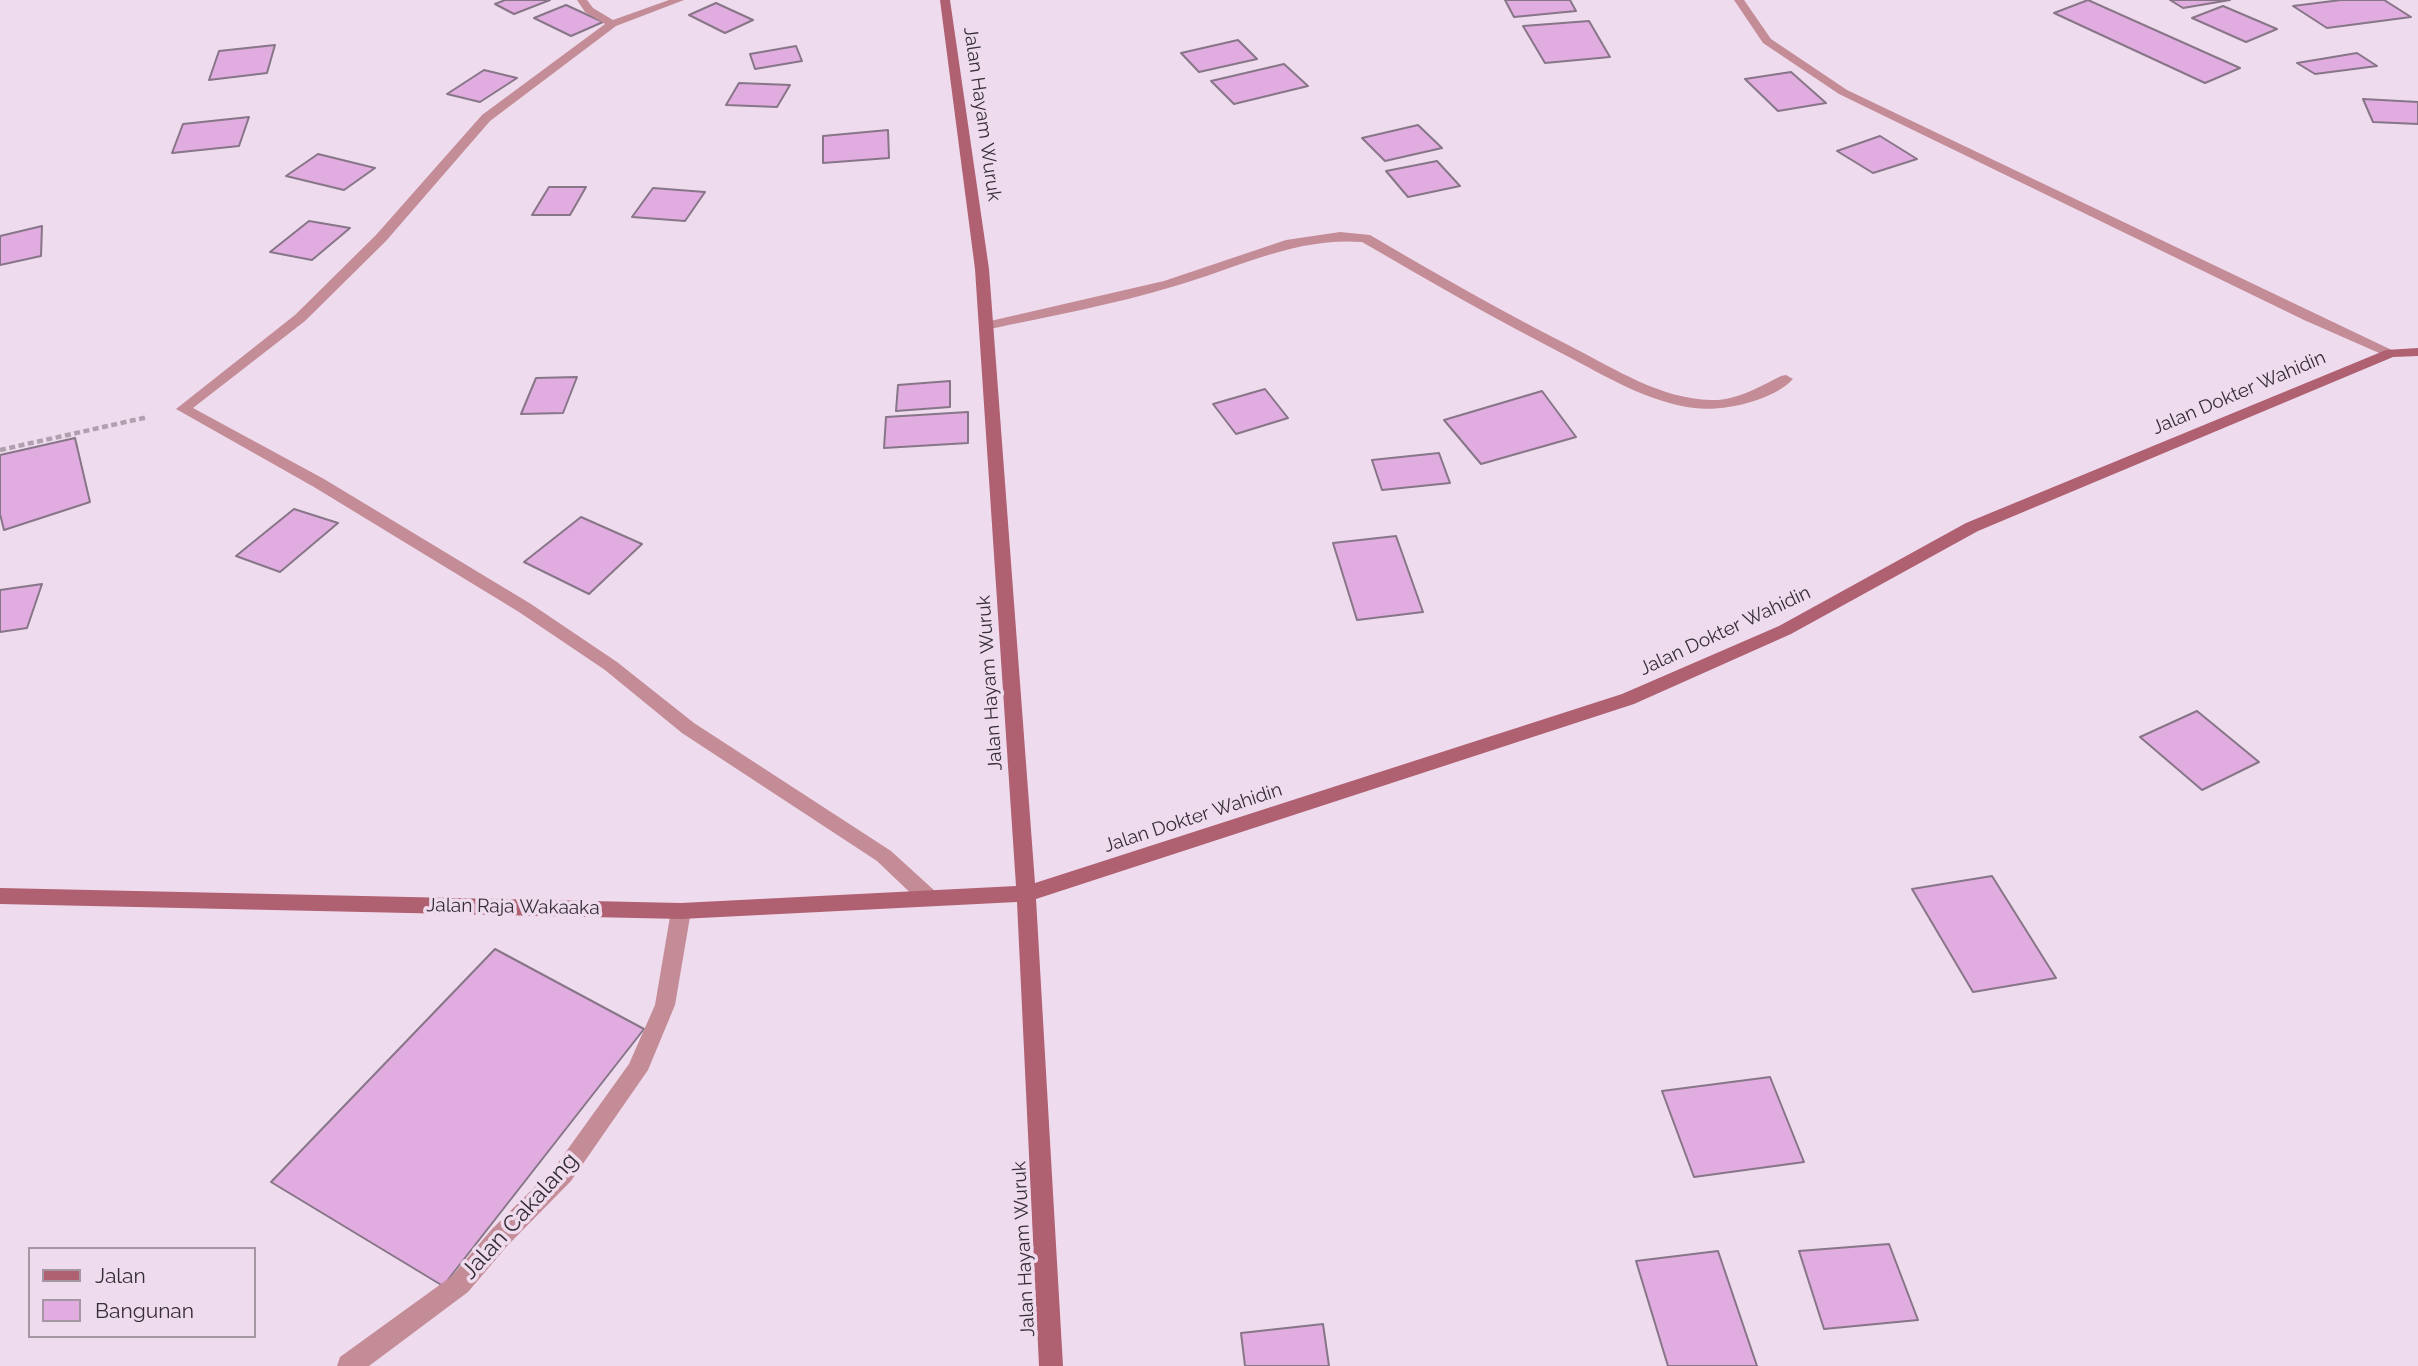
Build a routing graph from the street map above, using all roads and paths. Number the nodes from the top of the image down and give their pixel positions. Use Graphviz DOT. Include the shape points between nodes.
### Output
graph roads {
  1 [pos="582,0"];
  2 [pos="679,0"];
  3 [pos="945,0"];
  4 [pos="1739,0"];
  5 [pos="612,24"];
  6 [pos="986,326"];
  7 [pos="2418,352"];
  8 [pos="2391,353"];
  9 [pos="1786,379"];
  10 [pos="183,409"];
  11 [pos="0,450"];
  12 [pos="1026,894"];
  13 [pos="0,896"];
  14 [pos="929,898"];
  15 [pos="681,911"];
  16 [pos="349,1366"];
  17 [pos="1051,1366"];
  1 -- 5 [label="street"];
  2 -- 5 [label="street"];
  3 -- 6 [label="street, Jalan Hayam Wuruk"];
  4 -- 8 [label="street" via="1767,41 1843,92"];
  5 -- 10 [label="street" via="486,118 380,239 300,318"];
  6 -- 9 [label="street" via="1169,284 1272,250 1341,234 1365,238 1500,316 1638,387 1676,400 1713,405 1742,400"];
  6 -- 12 [label="street, Jalan Hayam Wuruk"];
  7 -- 8 [label="street, Jalan Dokter Wahidin"];
  8 -- 12 [label="street, Jalan Dokter Wahidin" via="1972,527 1785,631 1628,699"];
  10 -- 11 [label="path"];
  10 -- 14 [label="street" via="319,483 525,608 611,666 688,729 884,856"];
  12 -- 14 [label="street, Jalan Raja Wakaaka"];
  12 -- 17 [label="street, Jalan Hayam Wuruk"];
  13 -- 15 [label="street, Jalan Raja Wakaaka"];
  14 -- 15 [label="street, Jalan Raja Wakaaka"];
  15 -- 16 [label="street, Jalan Cakalang" via="665,1005 637,1070 563,1174 460,1284"];
}
